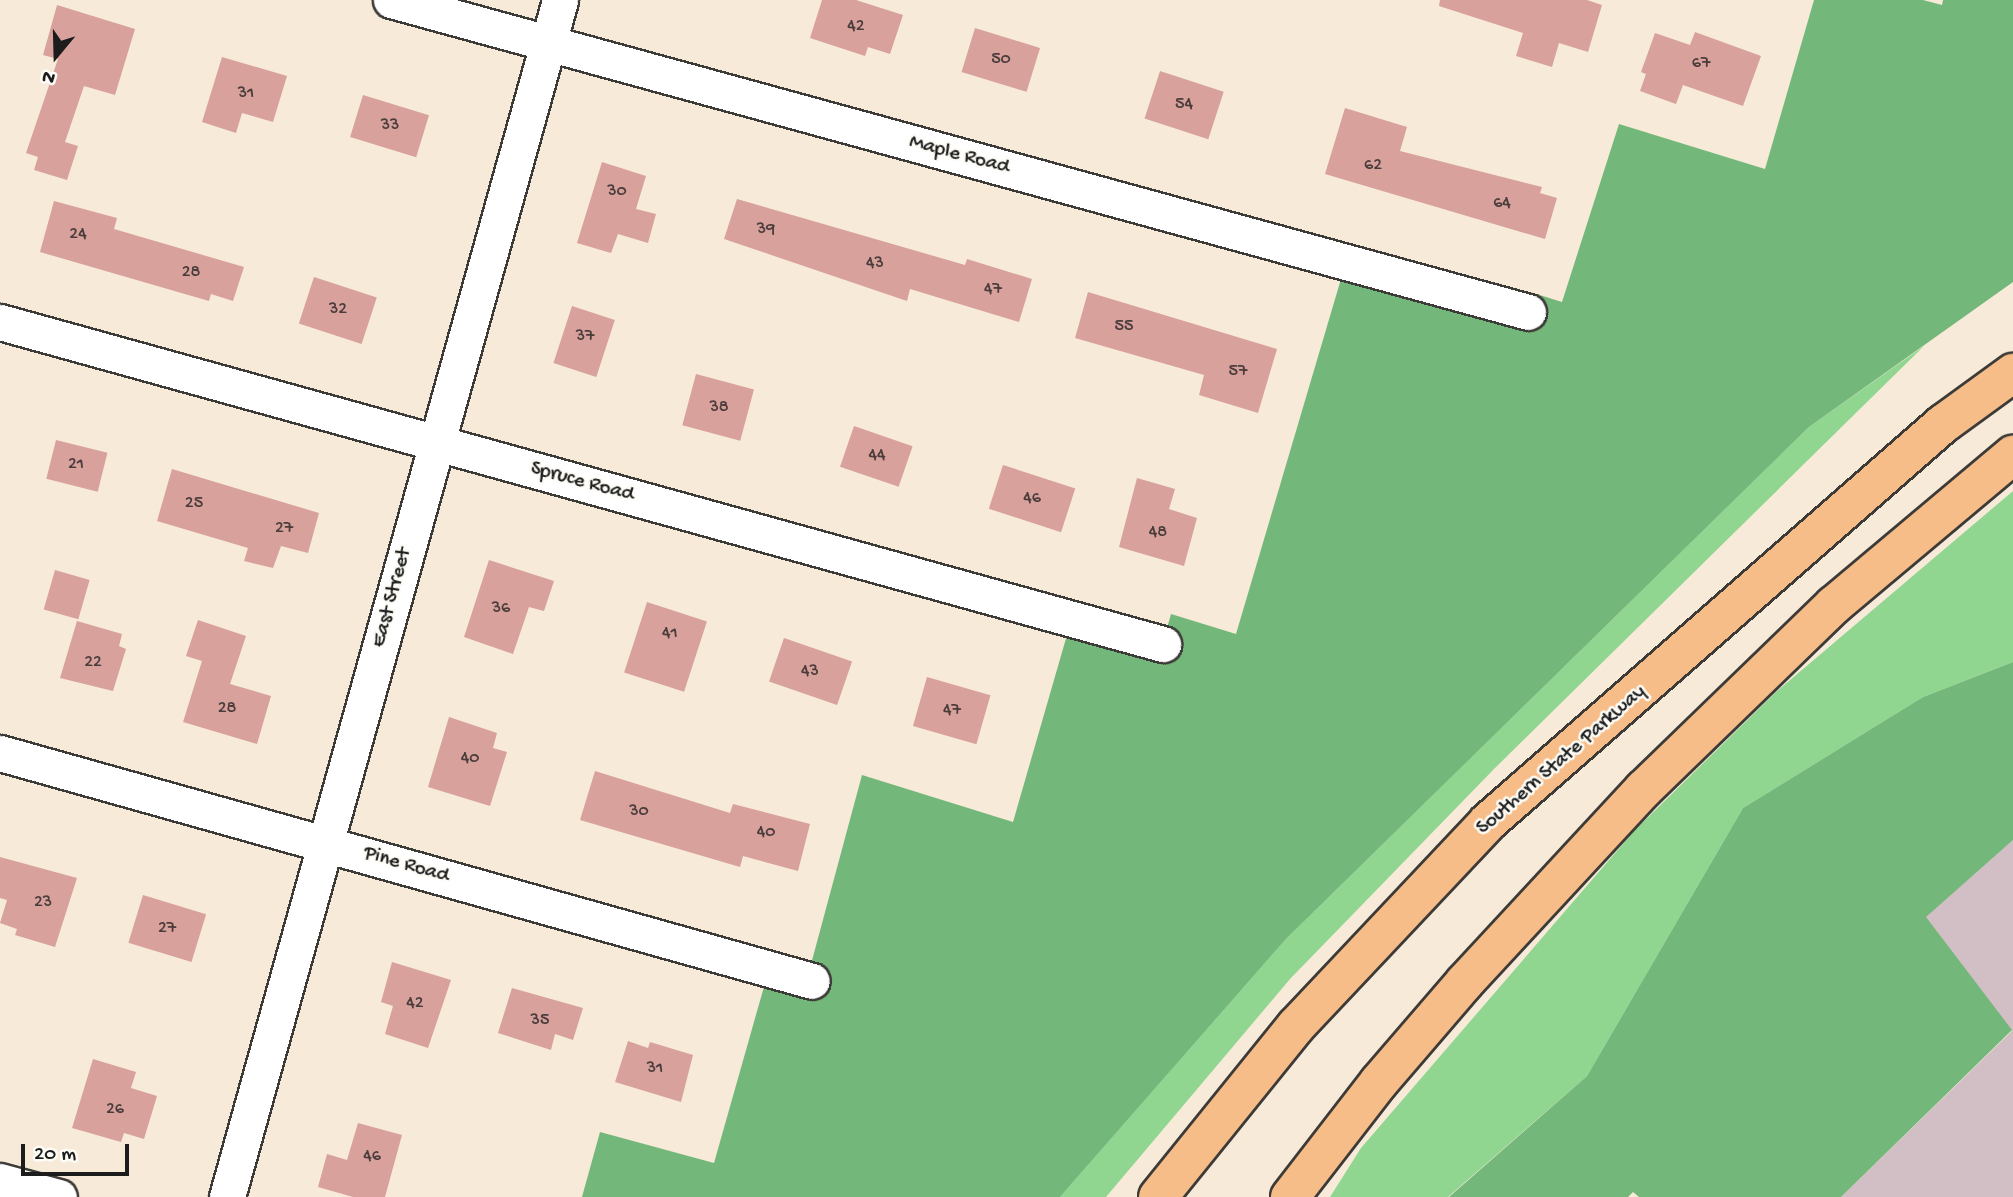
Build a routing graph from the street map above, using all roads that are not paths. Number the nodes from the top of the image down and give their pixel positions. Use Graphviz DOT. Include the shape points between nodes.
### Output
graph roads {
  1 [pos="391,0"];
  2 [pos="560,0"];
  3 [pos="548,43"];
  4 [pos="1528,312"];
  5 [pos="0,322"];
  6 [pos="2013,373"];
  7 [pos="436,442"];
  8 [pos="2013,455"];
  9 [pos="1163,644"];
  10 [pos="0,753"];
  11 [pos="326,843"];
  12 [pos="812,981"];
  13 [pos="0,1181"];
  14 [pos="59,1197"];
  15 [pos="227,1197"];
  16 [pos="1158,1197"];
  17 [pos="1290,1197"];
  1 -- 3 [label="street, Maple Road"];
  2 -- 3 [label="street, East Street"];
  3 -- 4 [label="street, Maple Road"];
  3 -- 7 [label="street, East Street"];
  5 -- 7 [label="street, Spruce Road"];
  6 -- 16 [label="highway, Southern State Parkway" via="1943,424 1488,822 1296,1026"];
  7 -- 9 [label="street, Spruce Road"];
  7 -- 11 [label="street, East Street"];
  8 -- 17 [label="highway" via="1834,605 1644,789 1448,1002"];
  10 -- 11 [label="street, Pine Road"];
  11 -- 12 [label="street, Pine Road"];
  11 -- 15 [label="street, East Street"];
  13 -- 14 [label="street"];
}
